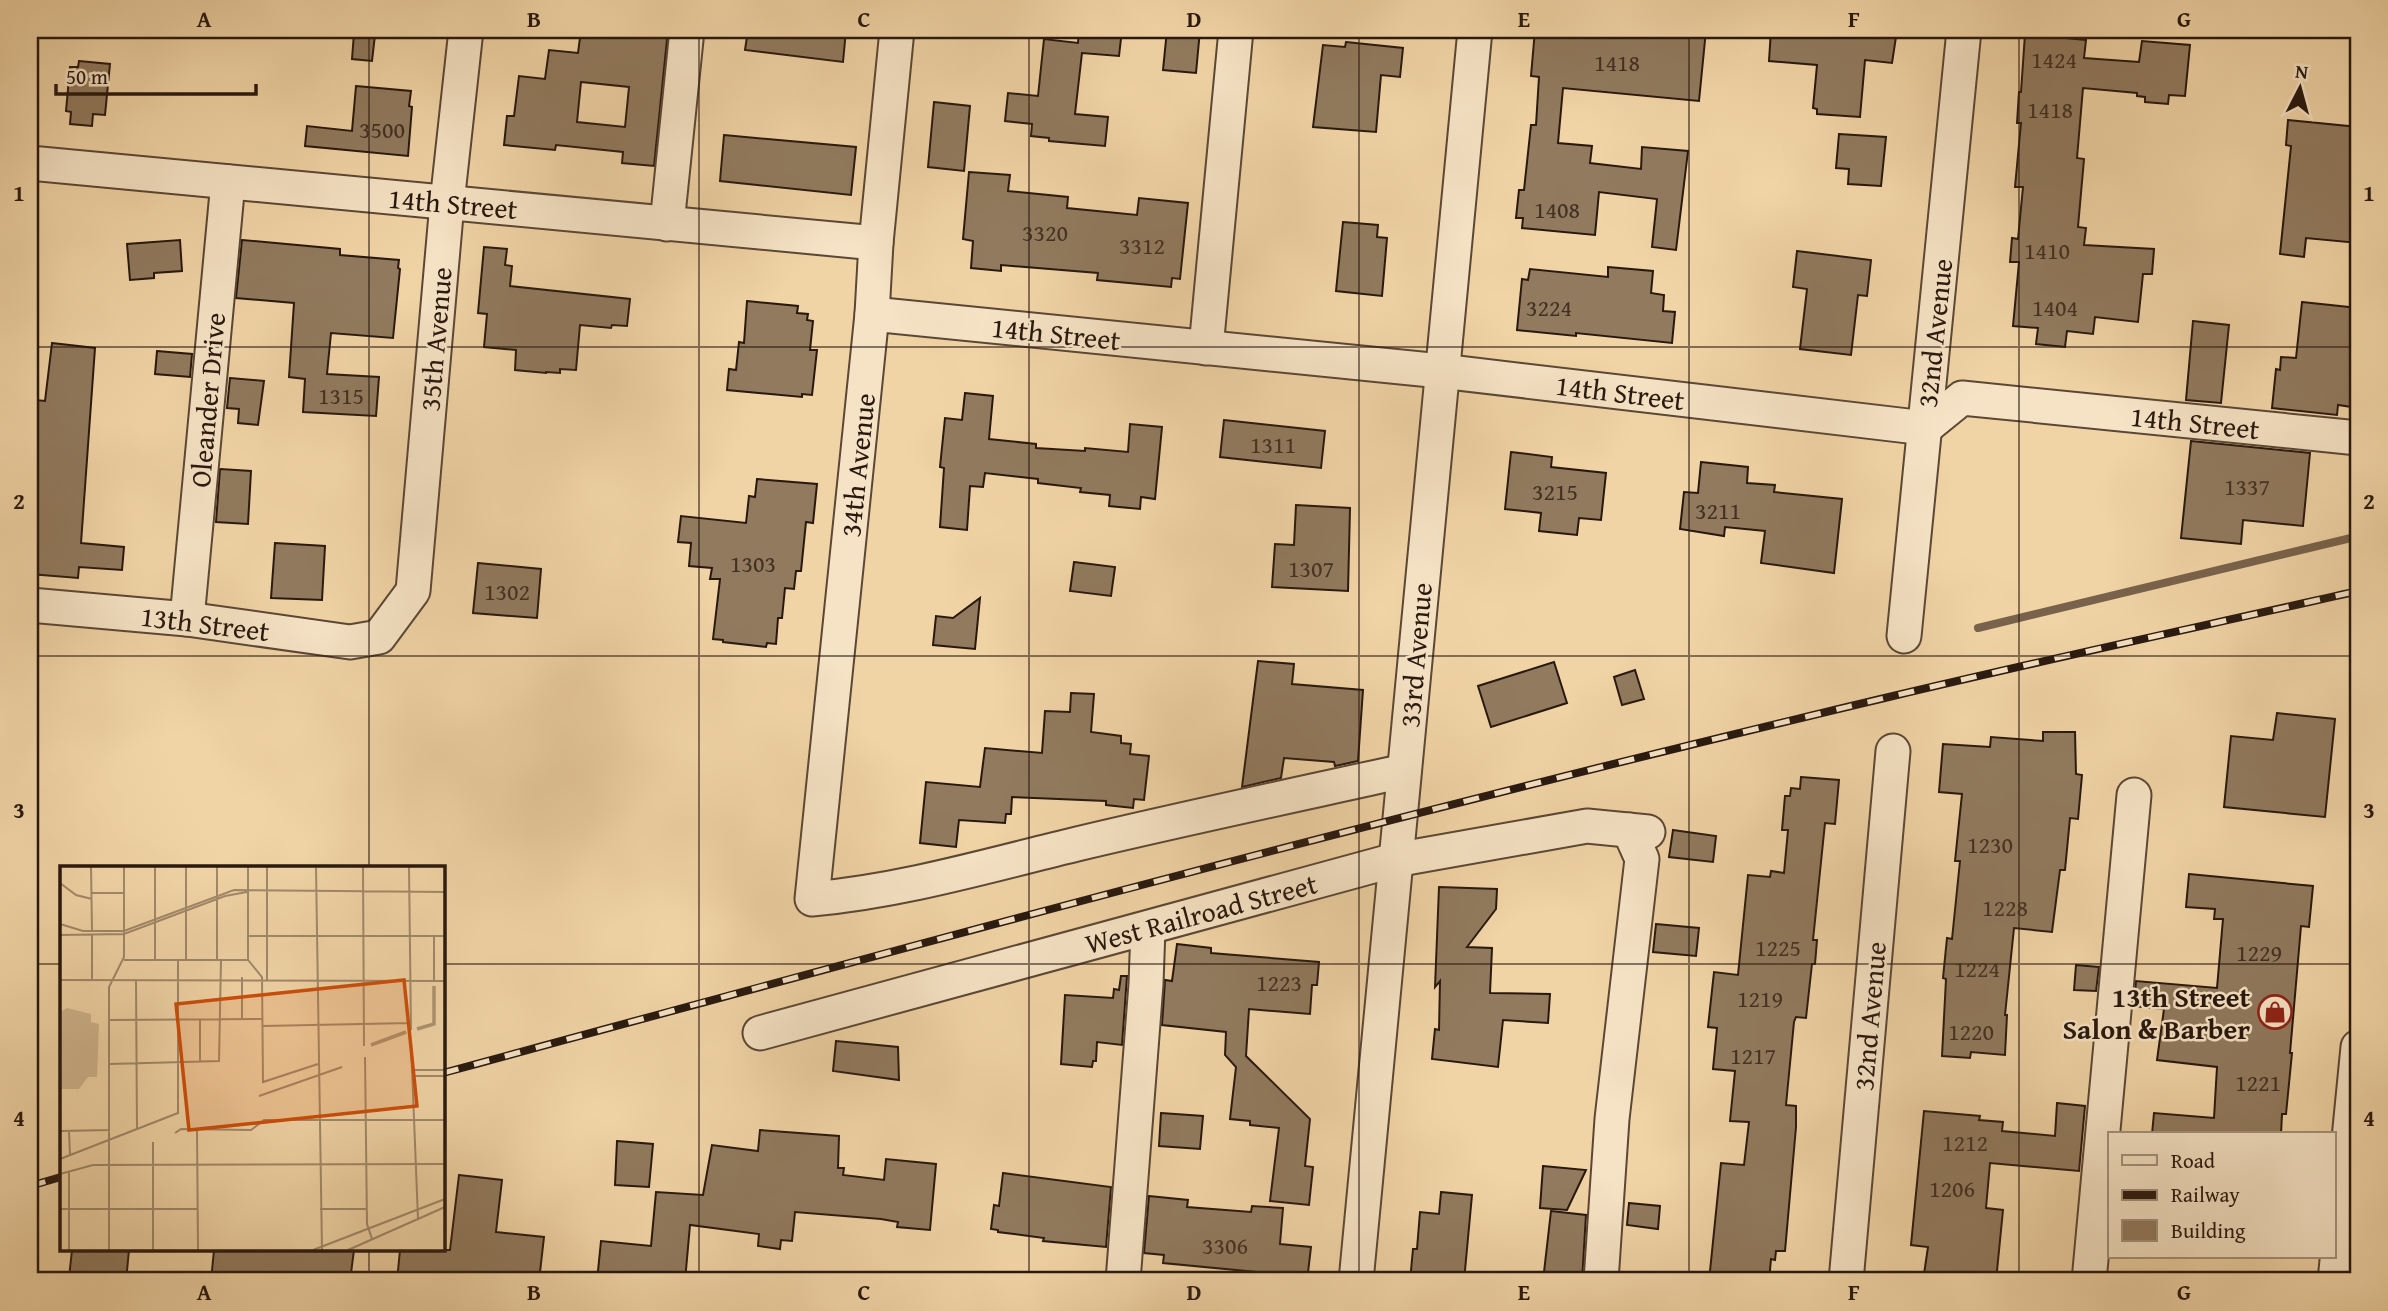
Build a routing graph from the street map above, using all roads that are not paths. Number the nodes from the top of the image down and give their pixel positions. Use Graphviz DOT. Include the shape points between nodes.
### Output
graph roads {
  1 [pos="466,30"];
  2 [pos="687,30"];
  3 [pos="897,30"];
  4 [pos="1237,30"];
  5 [pos="1475,30"];
  6 [pos="1964,30"];
  7 [pos="30,163"];
  8 [pos="228,182"];
  9 [pos="447,203"];
  10 [pos="667,223"];
  11 [pos="876,243"];
  12 [pos="872,314"];
  13 [pos="1206,348"];
  14 [pos="1441,371"];
  15 [pos="1925,428"];
  16 [pos="2358,438"];
  17 [pos="30,605"];
  18 [pos="187,619"];
  19 [pos="1904,636"];
  20 [pos="379,637"];
  21 [pos="1893,751"];
  22 [pos="1405,771"];
  23 [pos="2134,795"];
  24 [pos="1395,860"];
  25 [pos="1148,928"];
  26 [pos="760,1033"];
  27 [pos="2358,1047"];
  28 [pos="1123,1281"];
  29 [pos="1356,1281"];
  30 [pos="1601,1281"];
  31 [pos="1846,1281"];
  32 [pos="2089,1281"];
  33 [pos="2335,1281"];
  1 -- 9 [label="street, 35th Avenue"];
  2 -- 10 [label="street"];
  3 -- 11 [label="street, 34th Avenue"];
  4 -- 13 [label="street"];
  5 -- 14 [label="street, 33rd Avenue"];
  6 -- 15 [label="street, 32nd Avenue"];
  7 -- 8 [label="street, 14th Street"];
  8 -- 9 [label="street, 14th Street"];
  8 -- 18 [label="street, Oleander Drive"];
  9 -- 10 [label="street, 14th Street"];
  9 -- 20 [label="street, 35th Avenue" via="413,591"];
  10 -- 11 [label="street, 14th Street"];
  11 -- 12 [label="street, 34th Avenue"];
  12 -- 13 [label="street, 14th Street"];
  12 -- 22 [label="street, 34th Avenue" via="812,899 911,884"];
  13 -- 14 [label="street, 14th Street"];
  14 -- 15 [label="street, 14th Street"];
  14 -- 22 [label="street, 33rd Avenue"];
  15 -- 16 [label="street, 14th Street" via="1962,398"];
  15 -- 19 [label="street, 32nd Avenue"];
  17 -- 18 [label="street, 13th Street"];
  18 -- 20 [label="street, 13th Street" via="351,642"];
  21 -- 31 [label="street, 32nd Avenue"];
  22 -- 24 [label="street, 33rd Avenue"];
  23 -- 32 [label="street"];
  24 -- 25 [label="street, West Railroad Street"];
  24 -- 29 [label="street, 33rd Avenue"];
  24 -- 30 [label="street, West Railroad Street" via="1587,826 1639,831 1642,859 1612,1119"];
  25 -- 26 [label="street, West Railroad Street"];
  25 -- 28 [label="street"];
  27 -- 33 [label="street"];
}
